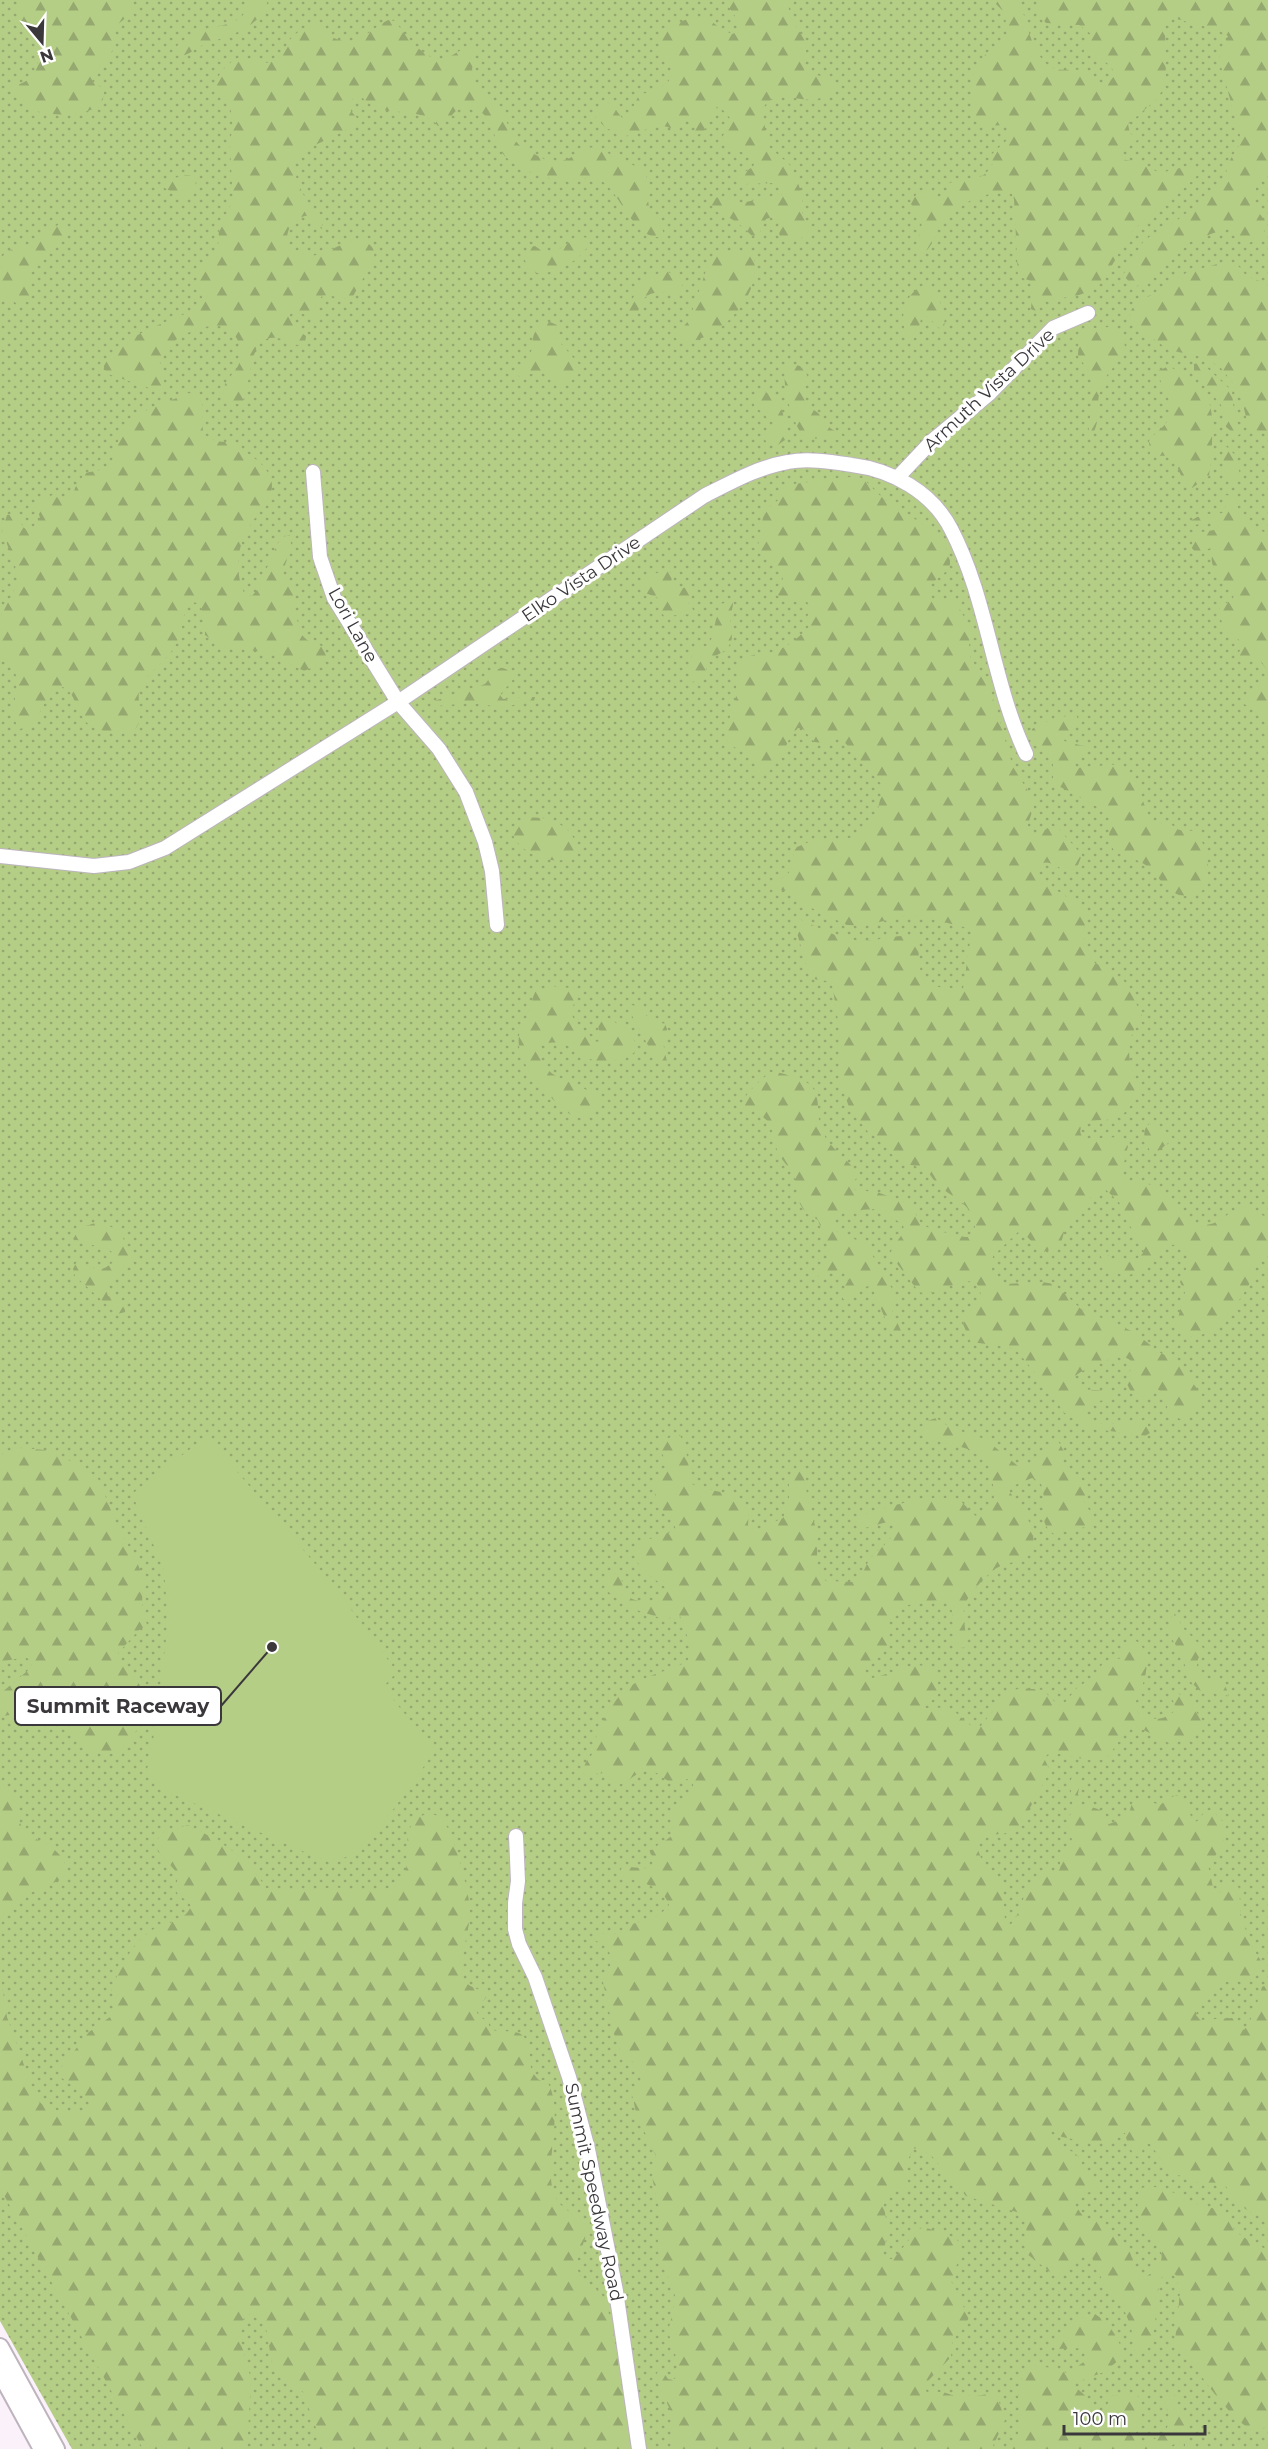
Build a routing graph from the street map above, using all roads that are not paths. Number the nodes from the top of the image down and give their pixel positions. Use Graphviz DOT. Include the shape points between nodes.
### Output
graph roads {
  1 [pos="1088,313"];
  2 [pos="313,472"];
  3 [pos="898,477"];
  4 [pos="398,702"];
  5 [pos="1026,754"];
  6 [pos="0,856"];
  7 [pos="497,925"];
  8 [pos="516,1836"];
  9 [pos="0,2347"];
  10 [pos="0,2372"];
  11 [pos="42,2449"];
  12 [pos="56,2449"];
  13 [pos="639,2449"];
  1 -- 3 [label="street, Armuth Vista Drive" via="1053,328 990,393 932,441"];
  2 -- 4 [label="street, Lori Lane" via="320,557 334,598"];
  3 -- 4 [label="street, Elko Vista Drive" via="870,467 827,462 788,462 747,475 704,496"];
  3 -- 5 [label="street, Elko Vista Drive" via="927,499 950,528 970,575 1012,725"];
  4 -- 6 [label="street, Elko Vista Drive" via="193,832 129,862 94,866"];
  4 -- 7 [label="street, Lori Lane" via="439,749 466,792 492,871"];
  8 -- 13 [label="street, Summit Speedway Road" via="515,1929 569,2077 588,2149 616,2291"];
  9 -- 12 [label="main road"];
  10 -- 11 [label="main road"];
}
